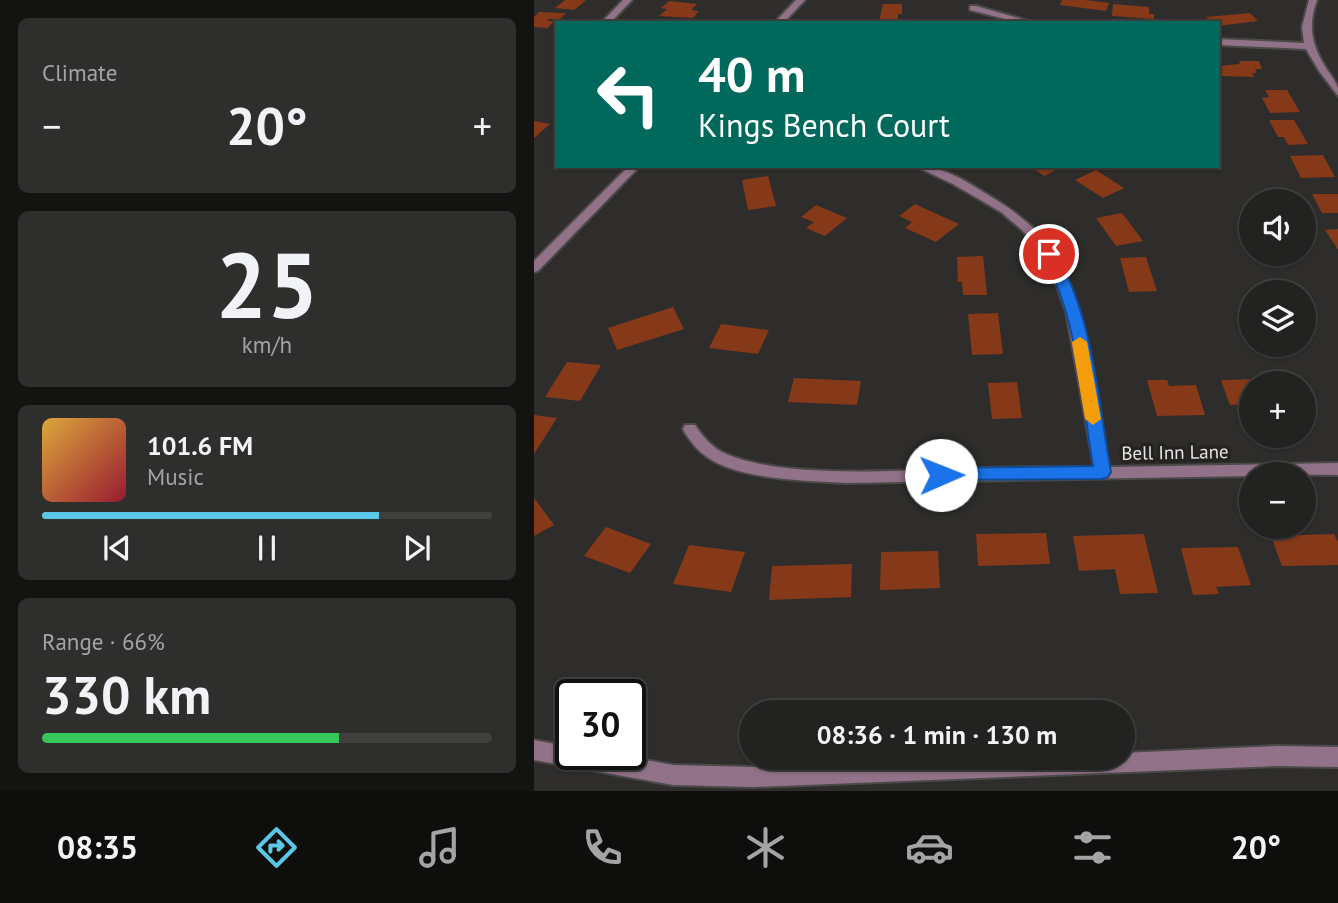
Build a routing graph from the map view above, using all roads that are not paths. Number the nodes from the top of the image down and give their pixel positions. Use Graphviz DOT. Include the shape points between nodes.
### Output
graph roads {
  1 [pos="628,0"];
  2 [pos="801,0"];
  3 [pos="1313,0"];
  4 [pos="973,8"];
  5 [pos="607,21"];
  6 [pos="780,21"];
  7 [pos="1024,21"];
  8 [pos="1220,42"];
  9 [pos="1308,46"];
  10 [pos="1338,94"];
  11 [pos="633,168"];
  12 [pos="925,168"];
  13 [pos="534,268"];
  14 [pos="690,429"];
  15 [pos="1338,468"];
  16 [pos="1102,472"];
  17 [pos="534,750"];
  18 [pos="1338,757"];
  1 -- 5 [label="street"];
  2 -- 6 [label="street"];
  3 -- 9 [label="street" via="1305,28"];
  4 -- 7 [label="street"];
  8 -- 9 [label="street"];
  9 -- 10 [label="street"];
  11 -- 13 [label="street"];
  12 -- 16 [label="street" via="996,203 1030,230 1049,254 1074,310"];
  14 -- 16 [label="street, Bell Inn Lane" via="702,447 722,459 811,474"];
  15 -- 16 [label="street, Bell Inn Lane"];
  17 -- 18 [label="street" via="673,775 753,777"];
}
